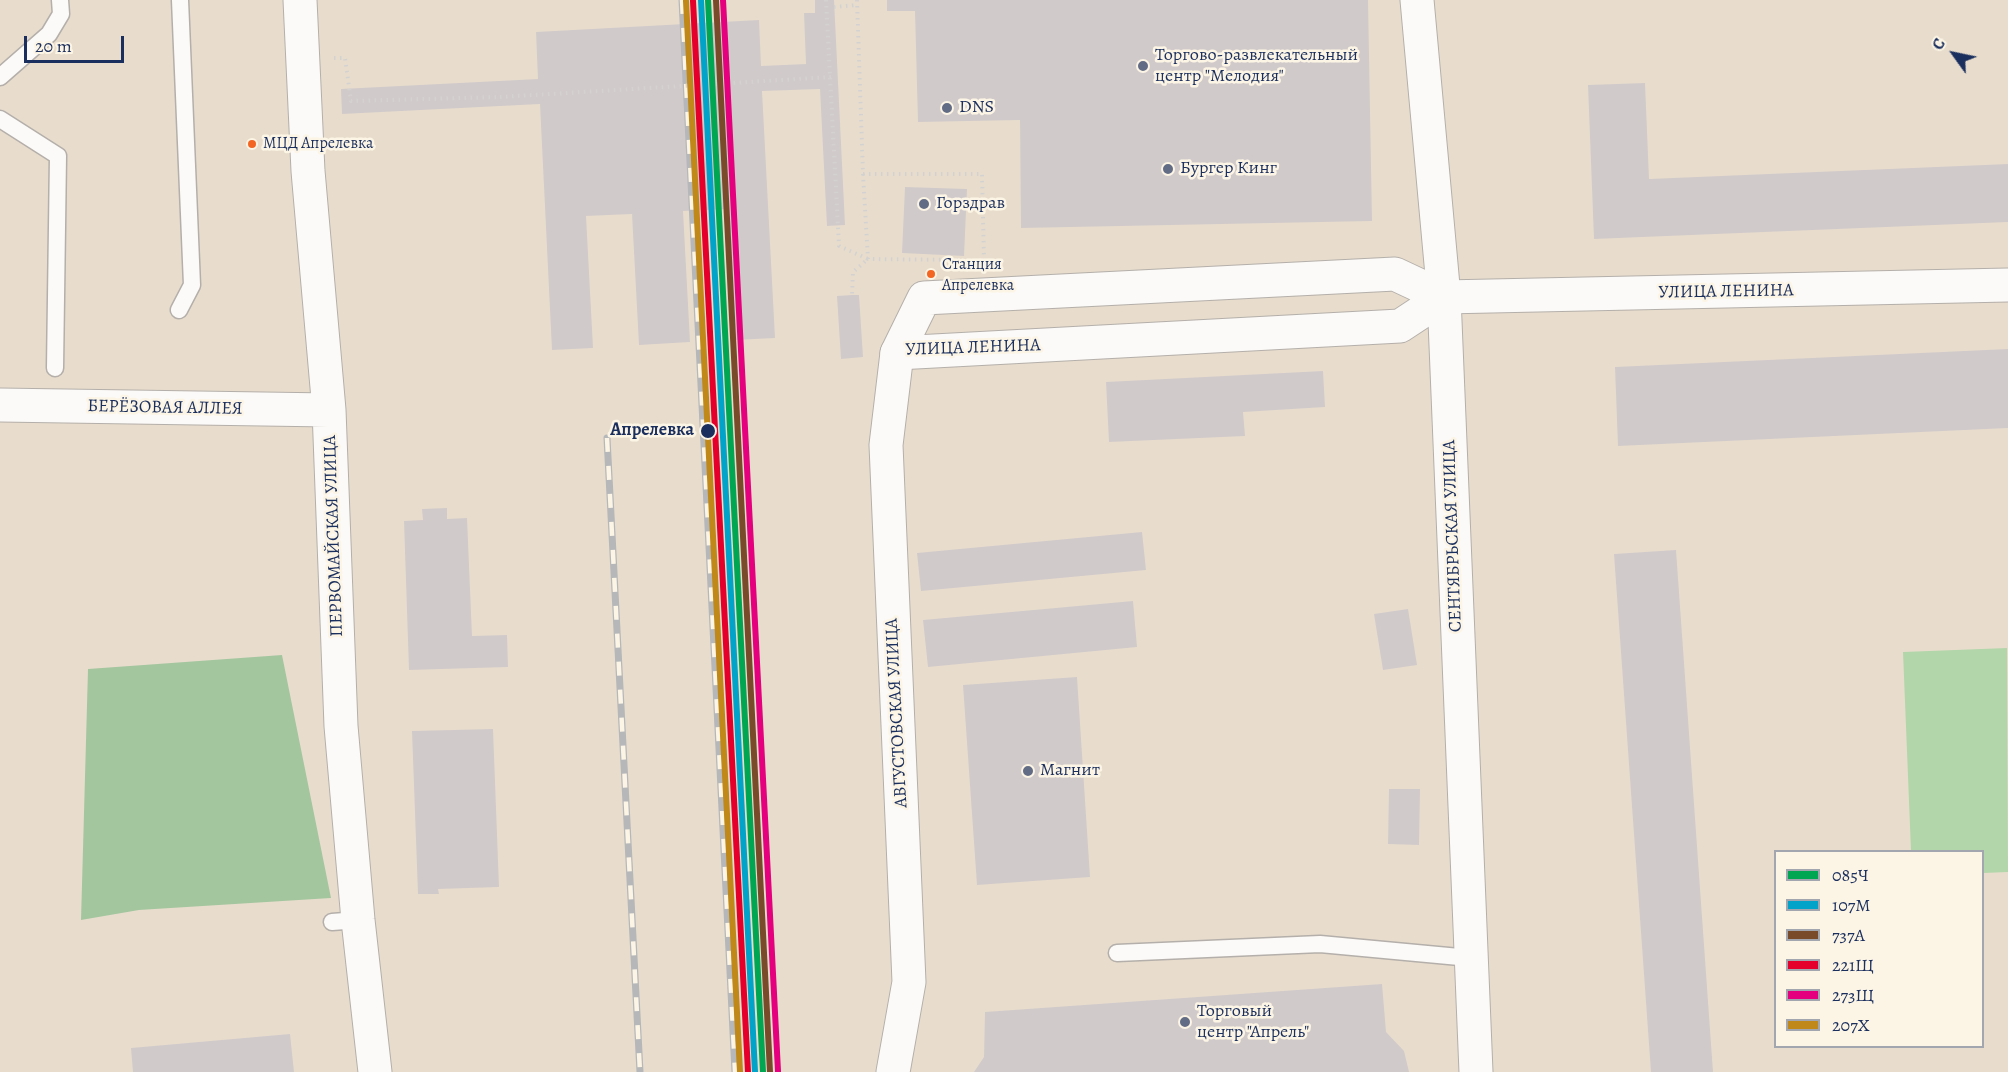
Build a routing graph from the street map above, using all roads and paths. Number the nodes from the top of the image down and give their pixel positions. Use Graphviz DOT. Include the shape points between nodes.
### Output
graph roads {
  1 [pos="60,0"];
  2 [pos="180,0"];
  3 [pos="300,0"];
  4 [pos="826,0"];
  5 [pos="1417,0"];
  6 [pos="857,2"];
  7 [pos="834,7"];
  8 [pos="323,58"];
  9 [pos="0,77"];
  10 [pos="831,77"];
  11 [pos="0,119"];
  12 [pos="863,174"];
  13 [pos="868,259"];
  14 [pos="961,260"];
  15 [pos="972,260"];
  16 [pos="2008,285"];
  17 [pos="852,295"];
  18 [pos="1444,297"];
  19 [pos="179,309"];
  20 [pos="897,353"];
  21 [pos="55,368"];
  22 [pos="0,405"];
  23 [pos="329,410"];
  24 [pos="1117,953"];
  25 [pos="1470,958"];
  26 [pos="375,1072"];
  27 [pos="893,1072"];
  28 [pos="1476,1072"];
  1 -- 9 [label="lane" via="61,14 49,34"];
  2 -- 19 [label="lane" via="192,285"];
  3 -- 23 [label="street, ПЕРВОМАЙСКАЯ УЛИЦА" via="308,171"];
  4 -- 10 [label="path"];
  5 -- 18 [label="street, СЕНТЯБРЬСКАЯ УЛИЦА"];
  6 -- 7 [label="path"];
  6 -- 12 [label="path"];
  8 -- 10 [label="path, bridge" via="345,58 351,100 500,97"];
  10 -- 13 [label="path" via="839,246"];
  11 -- 21 [label="lane" via="58,156"];
  12 -- 13 [label="path"];
  12 -- 15 [label="path" via="982,174 984,260"];
  13 -- 14 [label="path"];
  13 -- 17 [label="path" via="853,272"];
  16 -- 18 [label="street, УЛИЦА ЛЕНИНА"];
  18 -- 20 [label="street, УЛИЦА ЛЕНИНА" via="1400,326"];
  18 -- 20 [label="street, УЛИЦА ЛЕНИНА" via="1395,274 924,298"];
  18 -- 25 [label="street, СЕНТЯБРЬСКАЯ УЛИЦА"];
  20 -- 27 [label="street, АВГУСТОВСКАЯ УЛИЦА" via="885,445 909,982"];
  22 -- 23 [label="street, БЕРЁЗОВАЯ АЛЛЕЯ"];
  23 -- 26 [label="street, ПЕРВОМАЙСКАЯ УЛИЦА" via="345,921"];
  24 -- 25 [label="lane" via="1320,944"];
  25 -- 28 [label="street, СЕНТЯБРЬСКАЯ УЛИЦА"];
}
